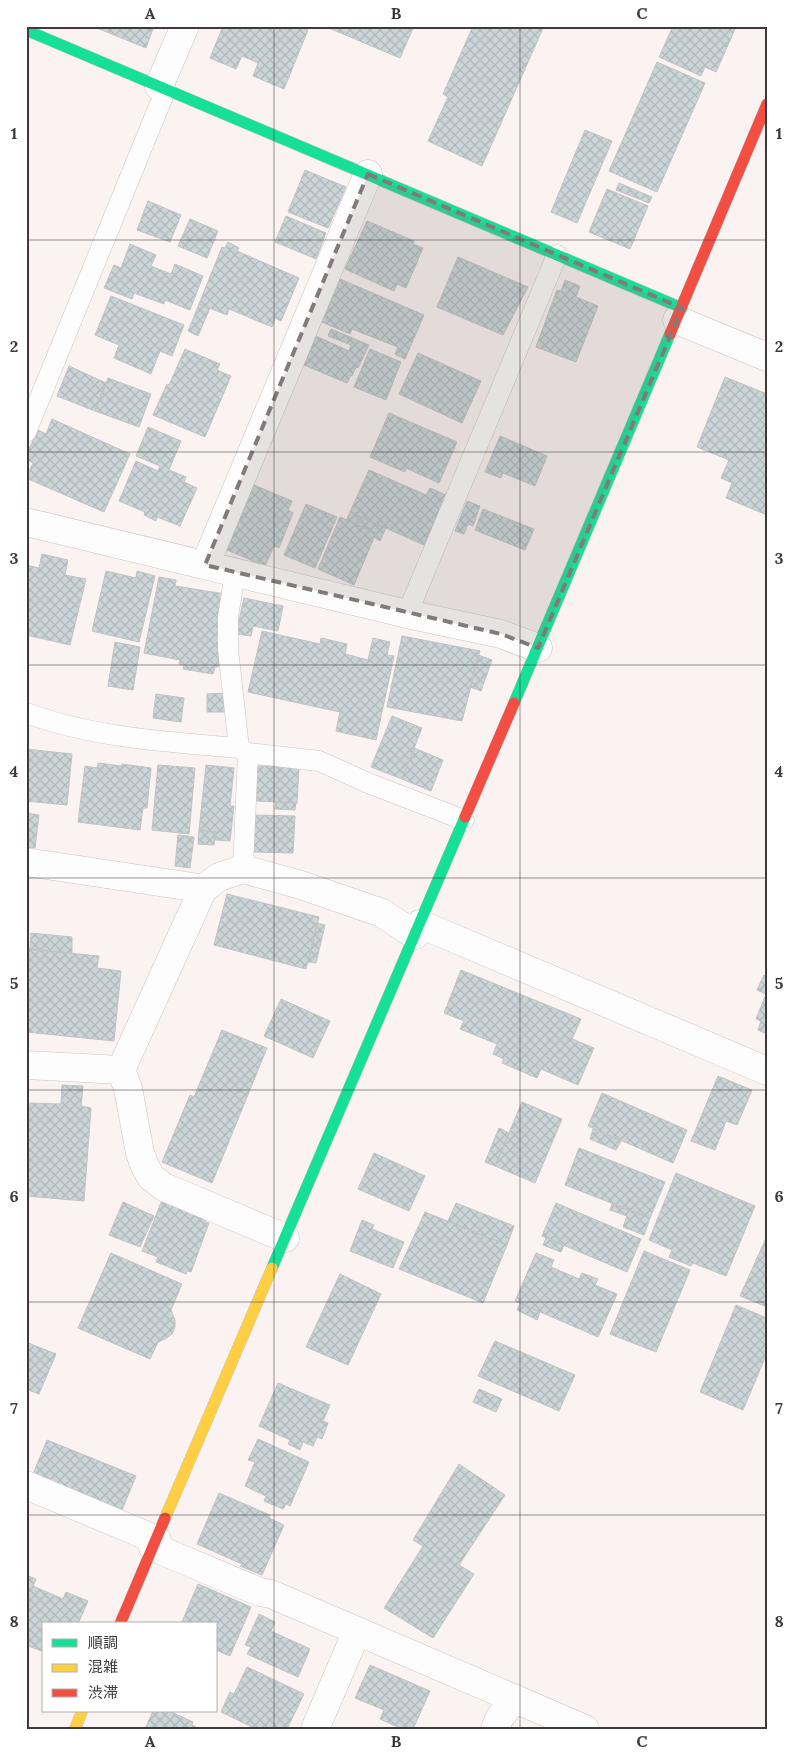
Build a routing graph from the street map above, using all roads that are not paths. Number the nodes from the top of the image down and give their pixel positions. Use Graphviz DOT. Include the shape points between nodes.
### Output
graph roads {
  1 [pos="184,26"];
  2 [pos="26,30"];
  3 [pos="163,88"];
  4 [pos="767,104"];
  5 [pos="368,174"];
  6 [pos="557,255"];
  7 [pos="680,314"];
  8 [pos="767,356"];
  9 [pos="26,432"];
  10 [pos="26,522"];
  11 [pos="206,565"];
  12 [pos="235,573"];
  13 [pos="407,614"];
  14 [pos="538,648"];
  15 [pos="26,713"];
  16 [pos="244,751"];
  17 [pos="464,820"];
  18 [pos="26,862"];
  19 [pos="243,869"];
  20 [pos="203,890"];
  21 [pos="417,929"];
  22 [pos="26,1065"];
  23 [pos="121,1070"];
  24 [pos="767,1072"];
  25 [pos="285,1238"];
  26 [pos="26,1485"];
  27 [pos="155,1544"];
  28 [pos="121,1622"];
  29 [pos="357,1631"];
  30 [pos="514,1698"];
  31 [pos="82,1712"];
  32 [pos="74,1729"];
  33 [pos="315,1729"];
  34 [pos="495,1729"];
  35 [pos="585,1729"];
  1 -- 3 [label="street"];
  2 -- 3 [label="street"];
  3 -- 5 [label="street"];
  3 -- 9 [label="lane"];
  4 -- 7 [label="street"];
  5 -- 6 [label="street"];
  5 -- 11 [label="street"];
  6 -- 7 [label="street"];
  6 -- 13 [label="lane"];
  7 -- 8 [label="street"];
  7 -- 14 [label="street"];
  10 -- 11 [label="street"];
  11 -- 12 [label="street"];
  12 -- 13 [label="street"];
  12 -- 16 [label="lane" via="228,617 228,649"];
  13 -- 14 [label="street" via="501,634"];
  14 -- 17 [label="street"];
  15 -- 16 [label="lane" via="86,731"];
  16 -- 17 [label="lane" via="319,761"];
  16 -- 19 [label="lane"];
  17 -- 21 [label="street"];
  18 -- 20 [label="street"];
  19 -- 20 [label="street" via="219,877"];
  19 -- 21 [label="street" via="301,885 382,913"];
  20 -- 23 [label="street"];
  21 -- 24 [label="street"];
  21 -- 25 [label="street"];
  22 -- 23 [label="street"];
  23 -- 25 [label="street" via="128,1088 140,1153 152,1177 164,1187"];
  25 -- 27 [label="street"];
  26 -- 27 [label="street"];
  27 -- 28 [label="street"];
  27 -- 29 [label="street" via="260,1592"];
  29 -- 30 [label="street"];
  29 -- 33 [label="street"];
  30 -- 34 [label="street"];
  30 -- 35 [label="street"];
  31 -- 32 [label="street"];
}
